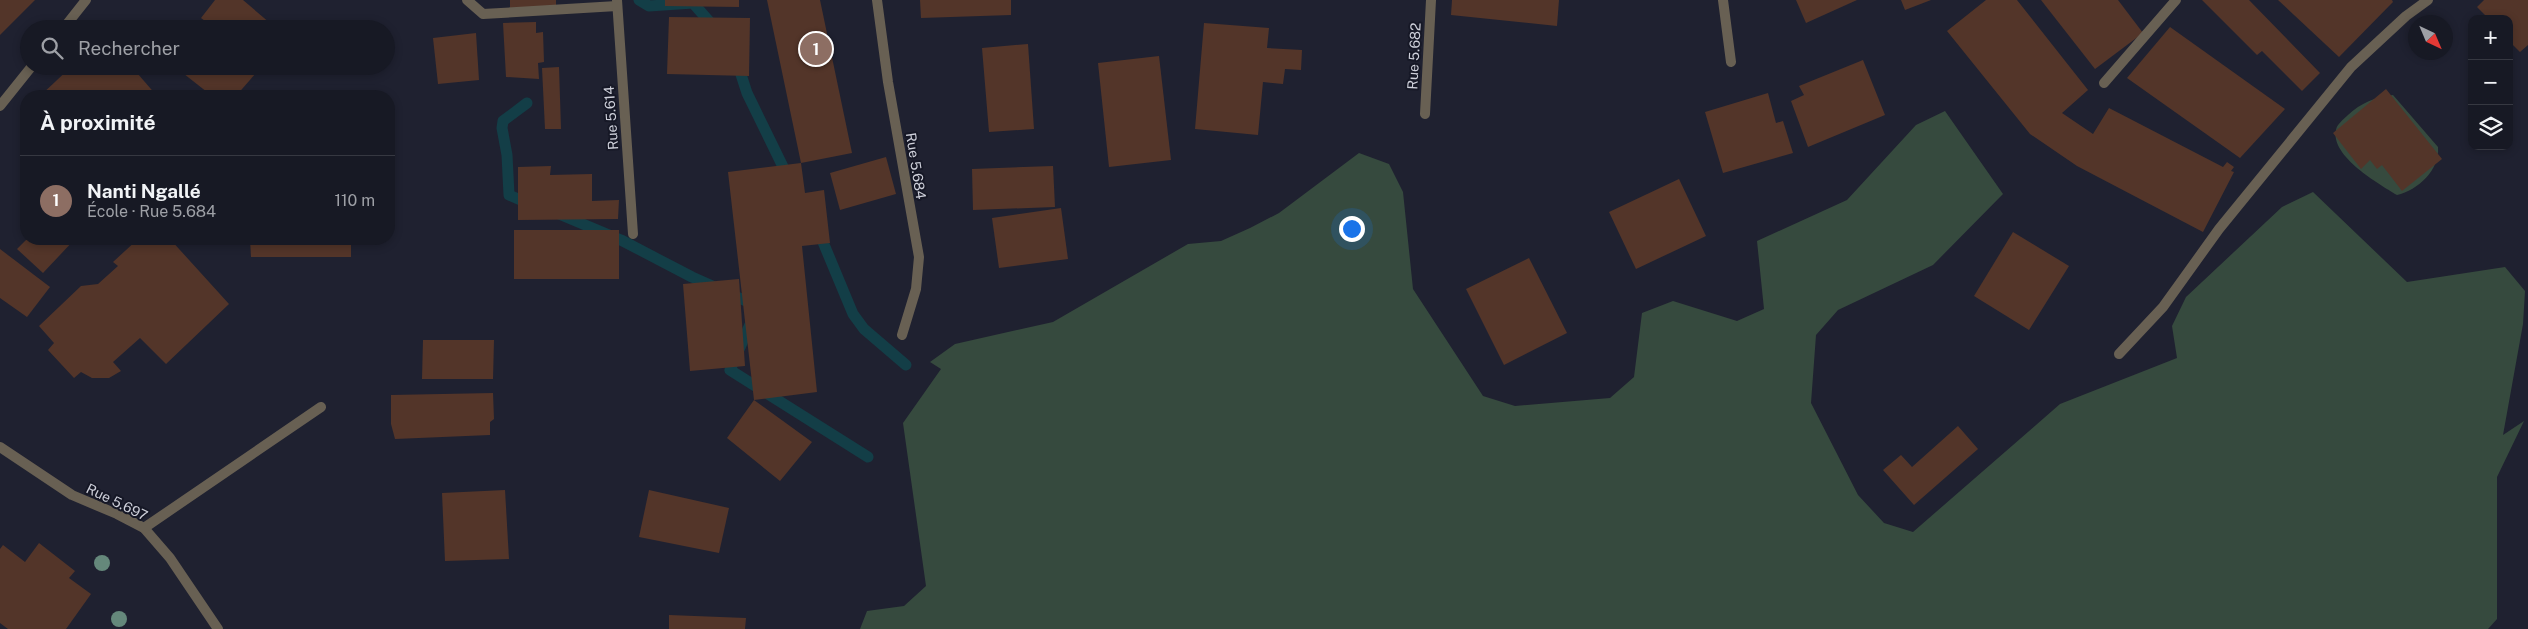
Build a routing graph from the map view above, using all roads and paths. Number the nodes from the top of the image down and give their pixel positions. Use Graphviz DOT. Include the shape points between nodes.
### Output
graph roads {
  1 [pos="86,0"];
  2 [pos="467,0"];
  3 [pos="877,0"];
  4 [pos="1431,0"];
  5 [pos="1724,0"];
  6 [pos="2176,0"];
  7 [pos="2428,0"];
  8 [pos="617,3"];
  9 [pos="70,20"];
  10 [pos="1730,62"];
  11 [pos="25,75"];
  12 [pos="2104,82"];
  13 [pos="0,106"];
  14 [pos="1425,114"];
  15 [pos="633,234"];
  16 [pos="902,335"];
  17 [pos="2119,354"];
  18 [pos="321,407"];
  19 [pos="0,447"];
  20 [pos="144,528"];
  21 [pos="218,629"];
  1 -- 9 [label="street"];
  2 -- 8 [label="street" via="483,14"];
  3 -- 16 [label="street, Rue 5.684" via="919,256 916,288"];
  4 -- 14 [label="street, Rue 5.682"];
  5 -- 10 [label="street"];
  6 -- 12 [label="street"];
  7 -- 17 [label="street" via="2351,67 2219,229 2163,307"];
  8 -- 15 [label="street, Rue 5.614"];
  11 -- 13 [label="street"];
  18 -- 20 [label="street"];
  19 -- 20 [label="street, Rue 5.697" via="72,495"];
  20 -- 21 [label="street, Rue 5.697" via="170,558"];
}
